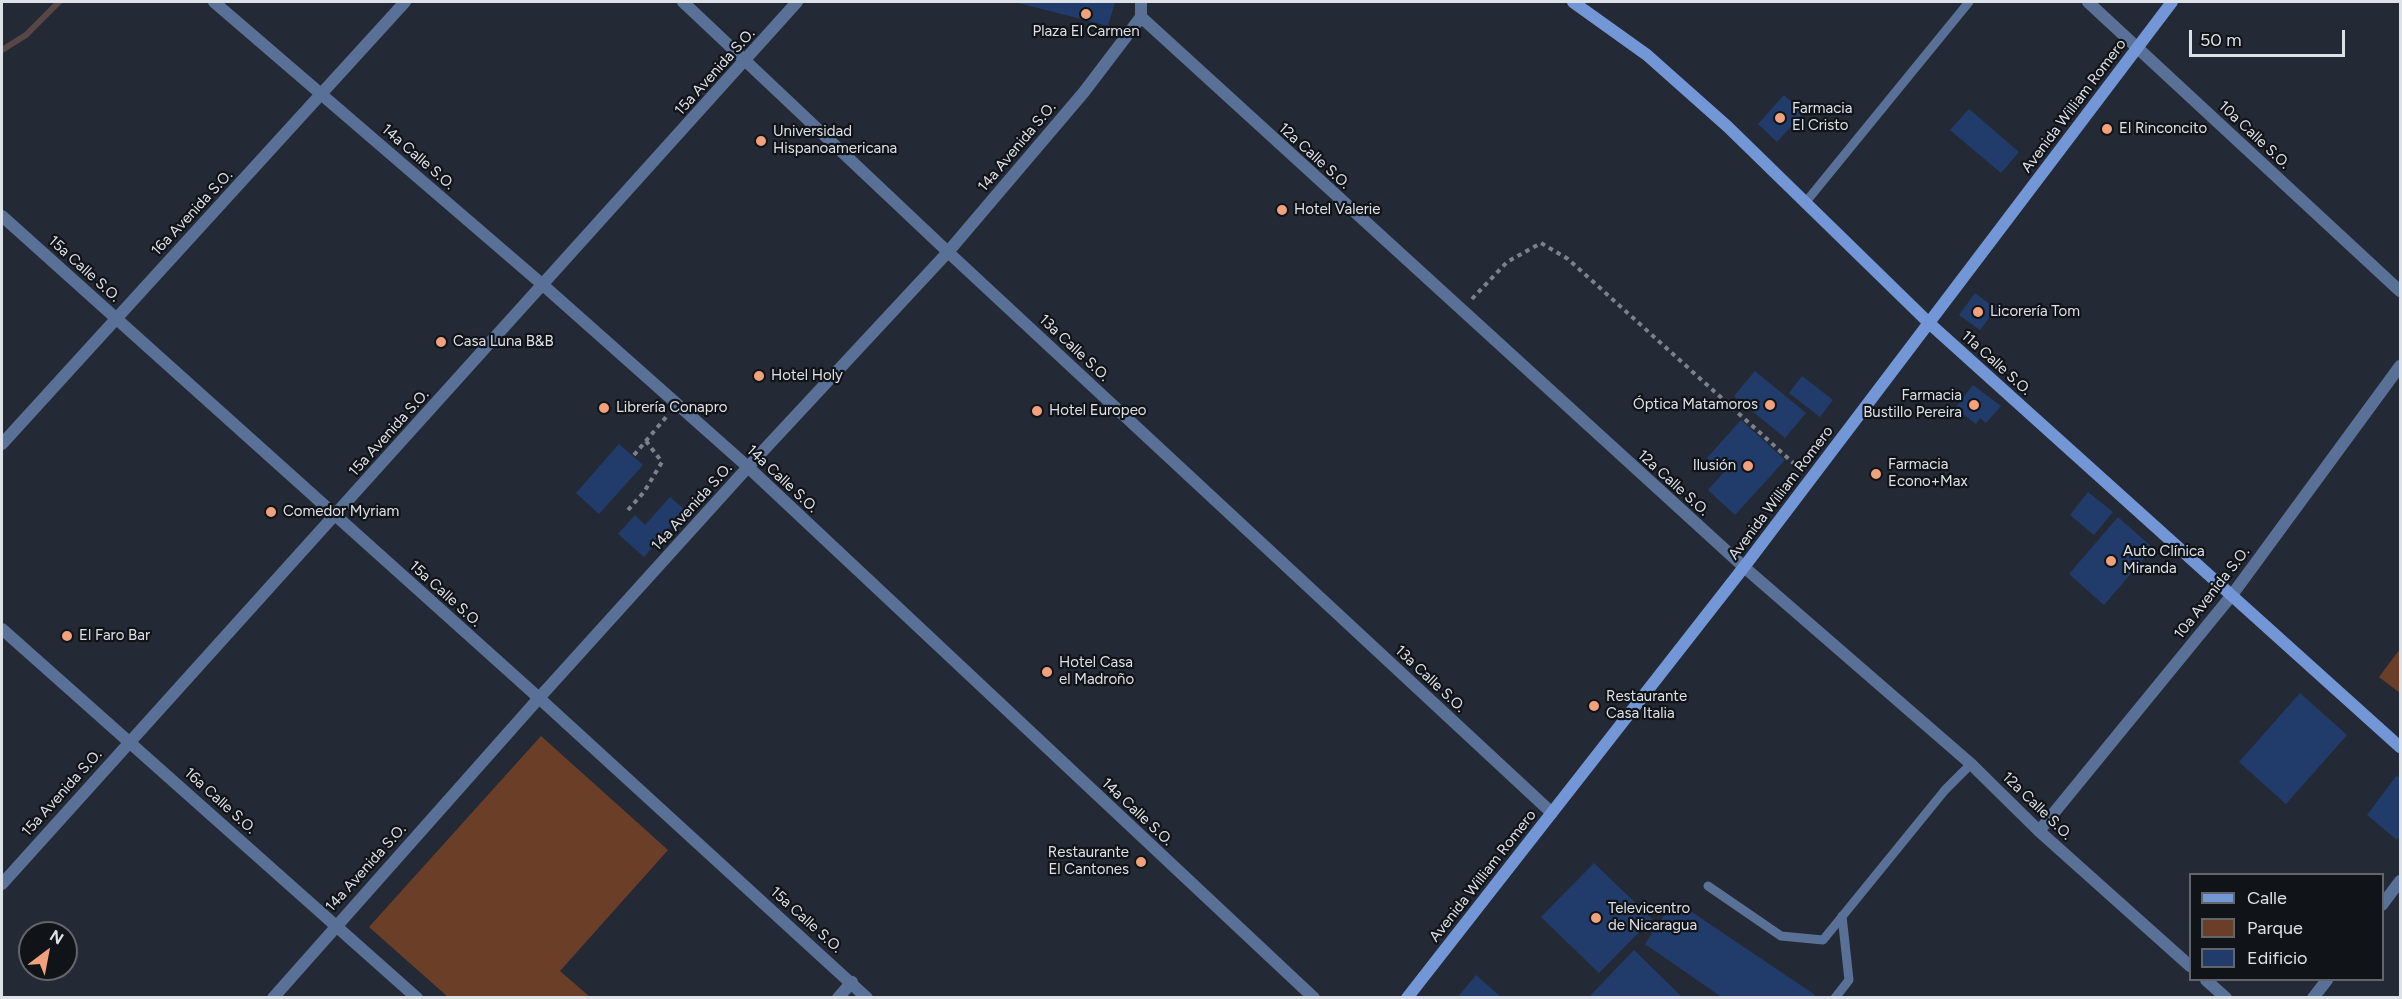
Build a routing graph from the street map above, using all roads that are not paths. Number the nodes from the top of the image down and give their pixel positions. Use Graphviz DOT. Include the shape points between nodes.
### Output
graph roads {
  1 [pos="214,2"];
  2 [pos="405,2"];
  3 [pos="683,2"];
  4 [pos="797,2"];
  5 [pos="1141,2"];
  6 [pos="1573,2"];
  7 [pos="1969,2"];
  8 [pos="2088,2"];
  9 [pos="2172,2"];
  10 [pos="1141,17"];
  11 [pos="2137,47"];
  12 [pos="746,61"];
  13 [pos="322,93"];
  14 [pos="1805,203"];
  15 [pos="2,216"];
  16 [pos="948,252"];
  17 [pos="543,285"];
  18 [pos="2400,291"];
  19 [pos="116,318"];
  20 [pos="1929,323"];
  21 [pos="2400,366"];
  22 [pos="2,444"];
  23 [pos="748,467"];
  24 [pos="334,515"];
  25 [pos="1744,567"];
  26 [pos="2232,595"];
  27 [pos="2,629"];
  28 [pos="539,698"];
  29 [pos="129,741"];
  30 [pos="2400,747"];
  31 [pos="1971,764"];
  32 [pos="1552,813"];
  33 [pos="2039,831"];
  34 [pos="2400,882"];
  35 [pos="2,884"];
  36 [pos="1708,886"];
  37 [pos="2384,902"];
  38 [pos="1842,916"];
  39 [pos="336,924"];
  40 [pos="2189,965"];
  41 [pos="2207,981"];
  42 [pos="2326,981"];
  43 [pos="852,982"];
  44 [pos="273,998"];
  45 [pos="417,998"];
  46 [pos="838,998"];
  47 [pos="867,998"];
  48 [pos="1314,998"];
  49 [pos="1407,998"];
  50 [pos="1835,998"];
  51 [pos="2226,998"];
  52 [pos="2313,998"];
  1 -- 13 [label="street, 14a Calle S.O."];
  2 -- 13 [label="street, 16a Avenida S.O."];
  3 -- 12 [label="street, 13a Calle S.O."];
  4 -- 12 [label="street, 15a Avenida S.O."];
  5 -- 10 [label="street"];
  6 -- 14 [label="main road, 11a Calle S.O." via="1647,55"];
  7 -- 14 [label="lane"];
  8 -- 11 [label="street, 10a Calle S.O."];
  9 -- 11 [label="main road, Avenida William Romero"];
  10 -- 16 [label="street, 14a Avenida S.O." via="1084,92"];
  10 -- 25 [label="street, 12a Calle S.O."];
  11 -- 18 [label="street, 10a Calle S.O."];
  11 -- 20 [label="main road, Avenida William Romero"];
  12 -- 16 [label="street, 13a Calle S.O."];
  12 -- 17 [label="street, 15a Avenida S.O."];
  13 -- 17 [label="street, 14a Calle S.O."];
  13 -- 19 [label="street, 16a Avenida S.O."];
  14 -- 20 [label="main road, 11a Calle S.O."];
  15 -- 19 [label="street, 15a Calle S.O."];
  16 -- 23 [label="street, 14a Avenida S.O."];
  16 -- 32 [label="street, 13a Calle S.O."];
  17 -- 23 [label="street, 14a Calle S.O."];
  17 -- 24 [label="street, 15a Avenida S.O."];
  19 -- 22 [label="street, 16a Avenida S.O."];
  19 -- 24 [label="street, 15a Calle S.O."];
  20 -- 25 [label="main road, Avenida William Romero"];
  20 -- 26 [label="main road, 11a Calle S.O."];
  21 -- 26 [label="street, 10a Avenida S.O."];
  23 -- 28 [label="street, 14a Avenida S.O."];
  23 -- 48 [label="street, 14a Calle S.O."];
  24 -- 28 [label="street, 15a Calle S.O."];
  24 -- 29 [label="street, 15a Avenida S.O."];
  25 -- 31 [label="street, 12a Calle S.O."];
  25 -- 32 [label="main road, Avenida William Romero"];
  26 -- 30 [label="main road, 11a Calle S.O."];
  26 -- 33 [label="street, 10a Avenida S.O."];
  27 -- 29 [label="street, 16a Calle S.O."];
  28 -- 39 [label="street, 14a Avenida S.O."];
  28 -- 43 [label="street, 15a Calle S.O."];
  29 -- 35 [label="street, 15a Avenida S.O."];
  29 -- 39 [label="street, 16a Calle S.O."];
  31 -- 33 [label="street, 12a Calle S.O."];
  31 -- 38 [label="lane"];
  32 -- 49 [label="main road, Avenida William Romero"];
  33 -- 40 [label="street, 12a Calle S.O."];
  34 -- 37 [label="street"];
  36 -- 38 [label="lane" via="1780,936 1823,940"];
  38 -- 50 [label="lane" via="1849,980"];
  39 -- 44 [label="street, 14a Avenida S.O."];
  39 -- 45 [label="street, 16a Calle S.O."];
  41 -- 51 [label="street"];
  42 -- 52 [label="street"];
  43 -- 46 [label="street"];
  43 -- 47 [label="street, 15a Calle S.O."];
}
